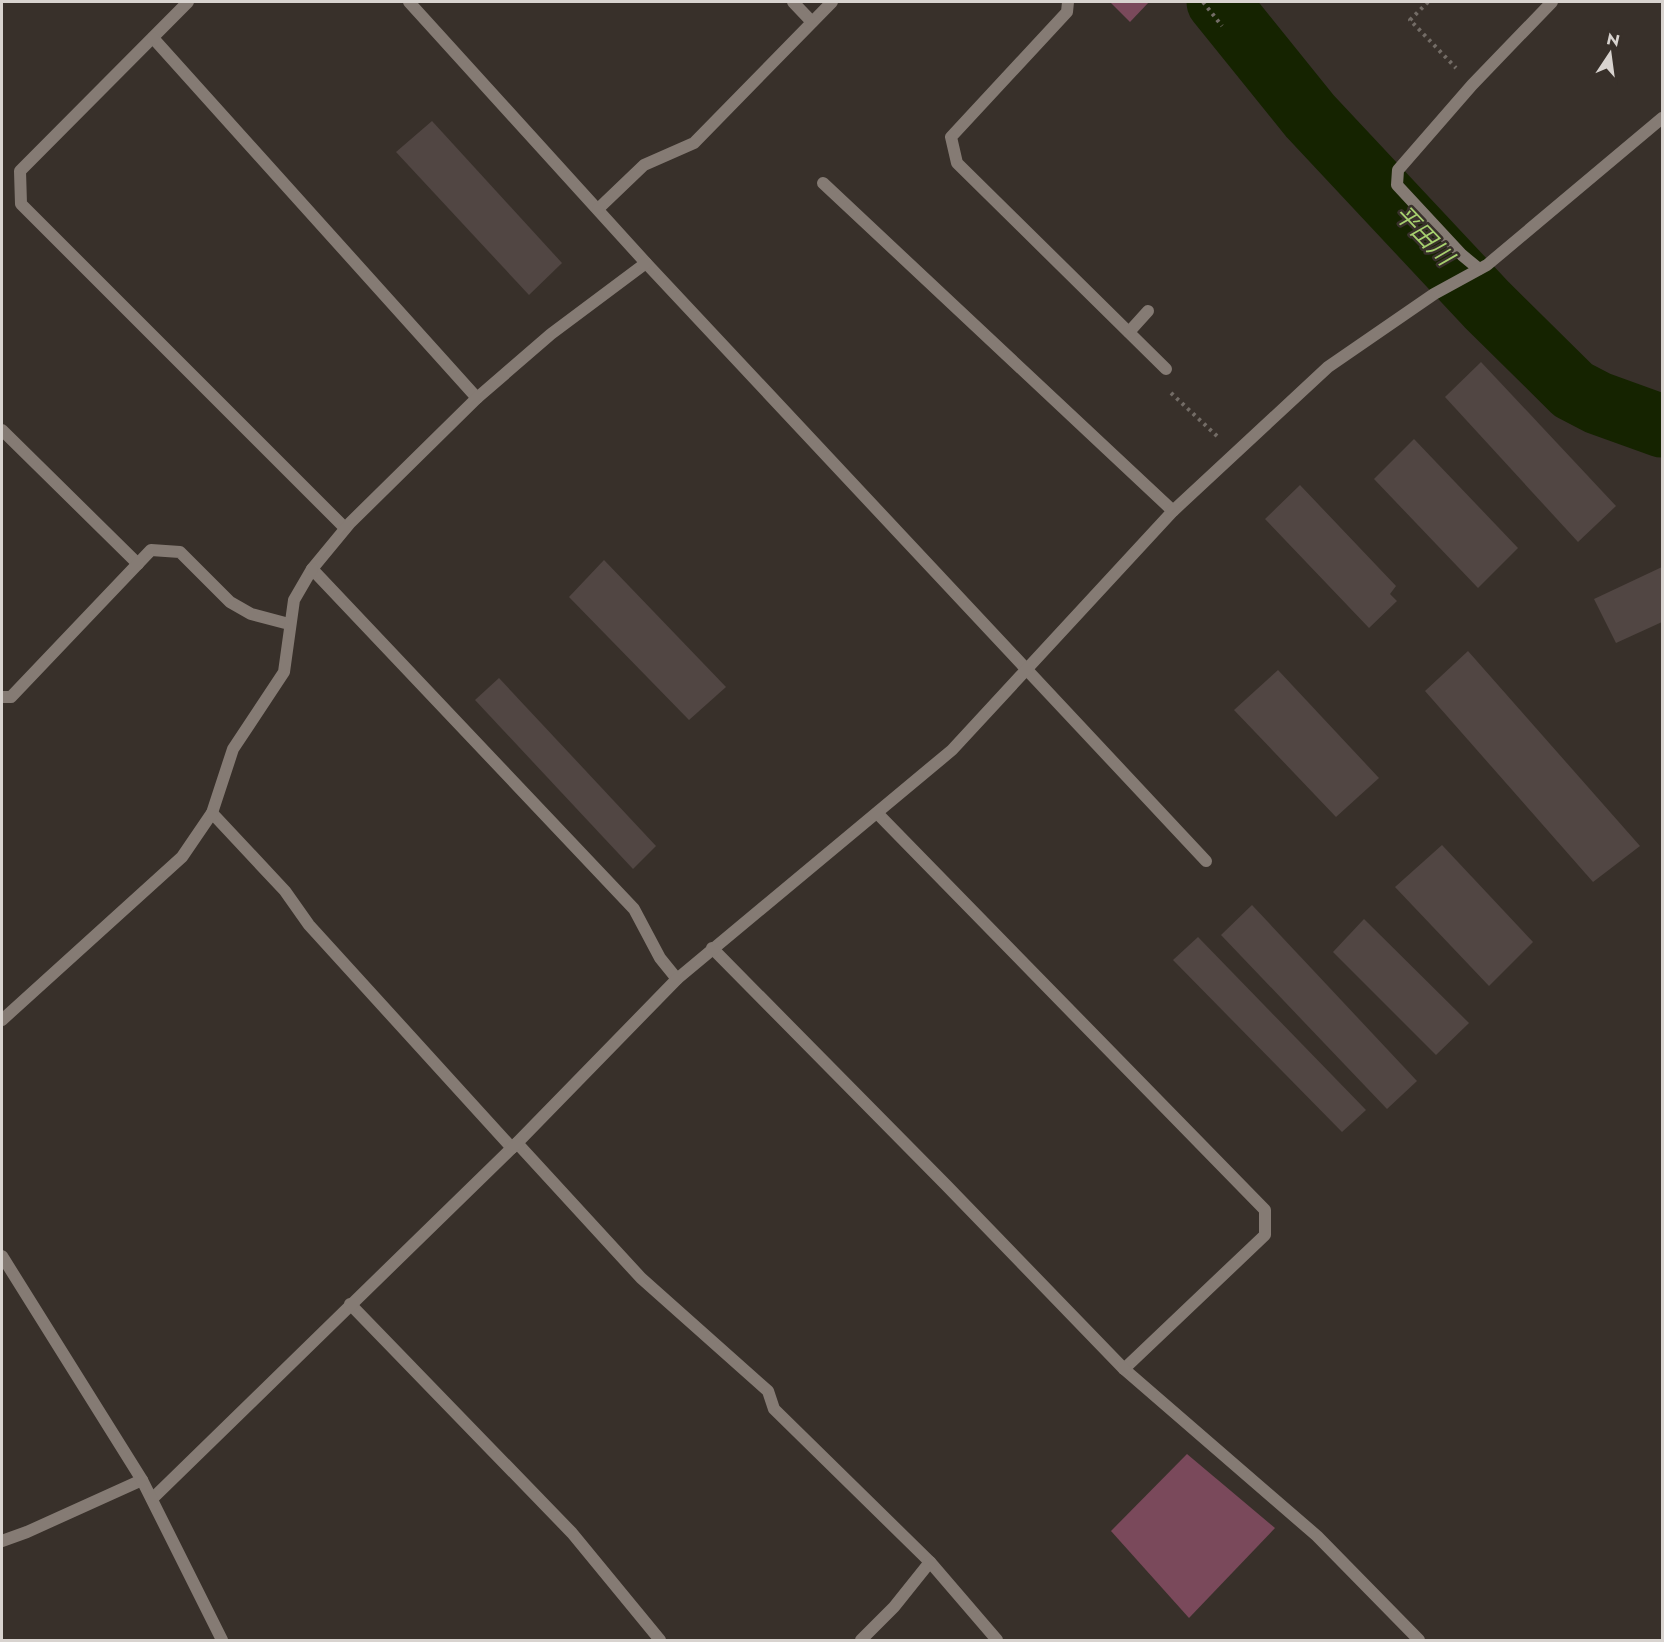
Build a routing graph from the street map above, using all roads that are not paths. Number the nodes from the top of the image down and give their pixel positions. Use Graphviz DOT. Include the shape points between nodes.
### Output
graph roads {
  1 [pos="188,2"];
  2 [pos="409,2"];
  3 [pos="793,2"];
  4 [pos="831,2"];
  5 [pos="1068,2"];
  6 [pos="1552,2"];
  7 [pos="812,22"];
  8 [pos="153,38"];
  9 [pos="1662,118"];
  10 [pos="823,183"];
  11 [pos="598,209"];
  12 [pos="646,263"];
  13 [pos="1474,271"];
  14 [pos="1148,311"];
  15 [pos="1129,332"];
  16 [pos="1167,369"];
  17 [pos="477,398"];
  18 [pos="2,430"];
  19 [pos="1173,511"];
  20 [pos="345,528"];
  21 [pos="138,564"];
  22 [pos="312,568"];
  23 [pos="289,624"];
  24 [pos="1026,671"];
  25 [pos="2,697"];
  26 [pos="212,813"];
  27 [pos="877,813"];
  28 [pos="1206,861"];
  29 [pos="712,948"];
  30 [pos="677,979"];
  31 [pos="2,1020"];
  32 [pos="515,1146"];
  33 [pos="2,1256"];
  34 [pos="350,1304"];
  35 [pos="1124,1369"];
  36 [pos="142,1480"];
  37 [pos="152,1499"];
  38 [pos="2,1542"];
  39 [pos="930,1562"];
  40 [pos="222,1641"];
  41 [pos="660,1641"];
  42 [pos="861,1641"];
  43 [pos="997,1641"];
  44 [pos="1419,1641"];
  1 -- 8 [label="street"];
  2 -- 11 [label="street"];
  3 -- 7 [label="street"];
  4 -- 7 [label="street"];
  5 -- 15 [label="street" via="1068,12 951,136 957,164"];
  6 -- 13 [label="street" via="1398,170 1397,185"];
  7 -- 11 [label="street" via="694,143 644,165"];
  8 -- 17 [label="street"];
  8 -- 20 [label="street" via="20,171 21,204"];
  9 -- 13 [label="street" via="1487,265"];
  10 -- 19 [label="street"];
  11 -- 12 [label="street"];
  12 -- 17 [label="street" via="550,334"];
  12 -- 24 [label="street"];
  13 -- 19 [label="street" via="1328,367"];
  14 -- 15 [label="street"];
  15 -- 16 [label="street"];
  17 -- 20 [label="street"];
  18 -- 21 [label="street"];
  19 -- 24 [label="street"];
  20 -- 22 [label="street"];
  21 -- 23 [label="street" via="151,550 180,552 230,602 251,614"];
  21 -- 25 [label="street" via="11,697"];
  22 -- 23 [label="street" via="294,600"];
  22 -- 30 [label="street" via="634,909 660,958"];
  23 -- 26 [label="street" via="284,672 233,749"];
  24 -- 27 [label="street" via="952,750"];
  24 -- 28 [label="street"];
  26 -- 31 [label="street" via="182,857"];
  26 -- 32 [label="street"];
  27 -- 29 [label="street"];
  27 -- 35 [label="street" via="1265,1210 1265,1235"];
  29 -- 30 [label="street"];
  29 -- 35 [label="street"];
  30 -- 32 [label="street"];
  32 -- 34 [label="street"];
  32 -- 39 [label="street" via="641,1278 768,1391 774,1409"];
  33 -- 36 [label="street"];
  34 -- 37 [label="street"];
  34 -- 41 [label="street" via="572,1533"];
  35 -- 44 [label="street" via="1317,1536"];
  36 -- 37 [label="street"];
  36 -- 38 [label="street"];
  37 -- 40 [label="street"];
  39 -- 42 [label="street"];
  39 -- 43 [label="street"];
}
